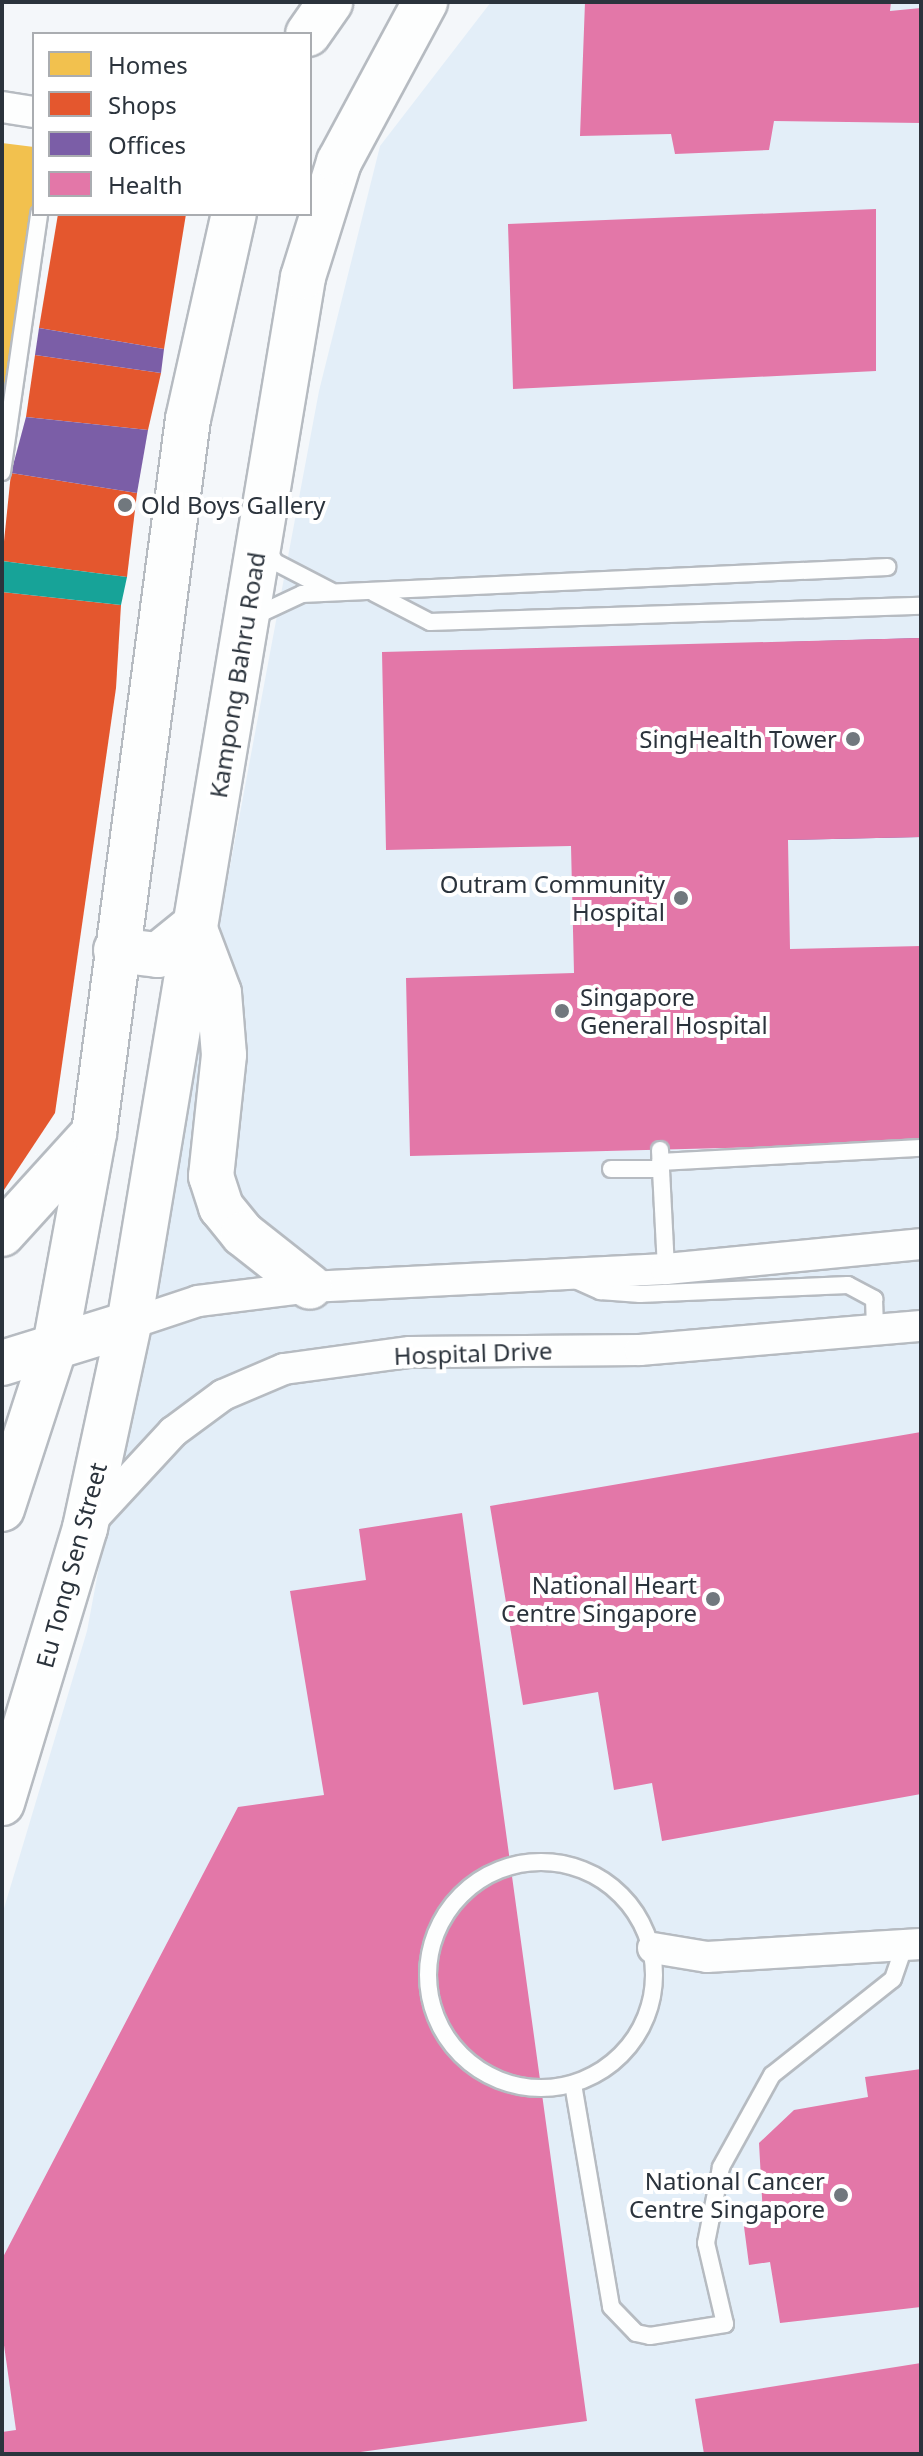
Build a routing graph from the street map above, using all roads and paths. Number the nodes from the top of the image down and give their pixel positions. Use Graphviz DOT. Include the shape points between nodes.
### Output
graph roads {
  1 [pos="330,2"];
  2 [pos="425,2"];
  3 [pos="309,32"];
  4 [pos="2,107"];
  5 [pos="32,112"];
  6 [pos="2,124"];
  7 [pos="32,128"];
  8 [pos="39,216"];
  9 [pos="234,216"];
  10 [pos="2,472"];
  11 [pos="259,535"];
  12 [pos="887,567"];
  13 [pos="334,593"];
  14 [pos="374,593"];
  15 [pos="921,606"];
  16 [pos="244,624"];
  17 [pos="194,926"];
  18 [pos="116,950"];
  19 [pos="94,1133"];
  20 [pos="921,1148"];
  21 [pos="660,1160"];
  22 [pos="611,1169"];
  23 [pos="2,1234"];
  24 [pos="921,1244"];
  25 [pos="666,1269"];
  26 [pos="561,1273"];
  27 [pos="310,1287"];
  28 [pos="129,1324"];
  29 [pos="921,1326"];
  30 [pos="875,1328"];
  31 [pos="55,1346"];
  32 [pos="2,1363"];
  33 [pos="2,1509"];
  34 [pos="85,1528"];
  35 [pos="2,1803"];
  36 [pos="913,1945"];
  37 [pos="653,1948"];
  38 [pos="573,2084"];
  1 -- 3 [label="main road"];
  2 -- 11 [label="main road, Kampong Bahru Road" via="358,124 321,212 303,277"];
  4 -- 5 [label="street"];
  6 -- 7 [label="street"];
  8 -- 10 [label="lane"];
  9 -- 18 [label="main road" via="190,406"];
  11 -- 13 [label="lane" via="275,562"];
  11 -- 16 [label="main road, Kampong Bahru Road"];
  12 -- 14 [label="lane"];
  13 -- 14 [label="lane"];
  13 -- 16 [label="lane" via="271,604"];
  14 -- 15 [label="lane" via="404,615 430,622"];
  16 -- 17 [label="main road, Kampong Bahru Road"];
  17 -- 18 [label="main road" via="158,955"];
  17 -- 27 [label="main road" via="219,993 224,1055 211,1176 221,1207 243,1234"];
  17 -- 28 [label="main road, Kampong Bahru Road"];
  18 -- 19 [label="main road"];
  19 -- 23 [label="main road"];
  19 -- 31 [label="main road"];
  20 -- 21 [label="lane"];
  21 -- 22 [label="lane"];
  21 -- 25 [label="lane"];
  24 -- 25 [label="street"];
  25 -- 26 [label="street"];
  26 -- 27 [label="street"];
  26 -- 30 [label="lane" via="600,1291 640,1294 848,1285 874,1299"];
  27 -- 28 [label="street" via="198,1301"];
  28 -- 31 [label="main road"];
  28 -- 34 [label="main road, Eu Tong Sen Street"];
  29 -- 30 [label="street, Hospital Drive"];
  30 -- 34 [label="street, Hospital Drive" via="640,1350 410,1352 284,1369 223,1395 173,1432"];
  31 -- 32 [label="main road"];
  31 -- 33 [label="main road"];
  34 -- 35 [label="main road, Eu Tong Sen Street"];
  36 -- 37 [label="street" via="707,1957"];
  36 -- 38 [label="lane" via="893,1979 772,2075 721,2167 706,2243 725,2324 650,2336 636,2333 611,2307"];
  37 -- 38 [label="lane" via="647,2015 630,2046"];
  37 -- 38 [label="lane" via="637,1912 611,1883 577,1866 538,1860 477,1881 442,1918 428,1954 428,1993 440,2030 464,2060 497,2081 535,2089"];
}
